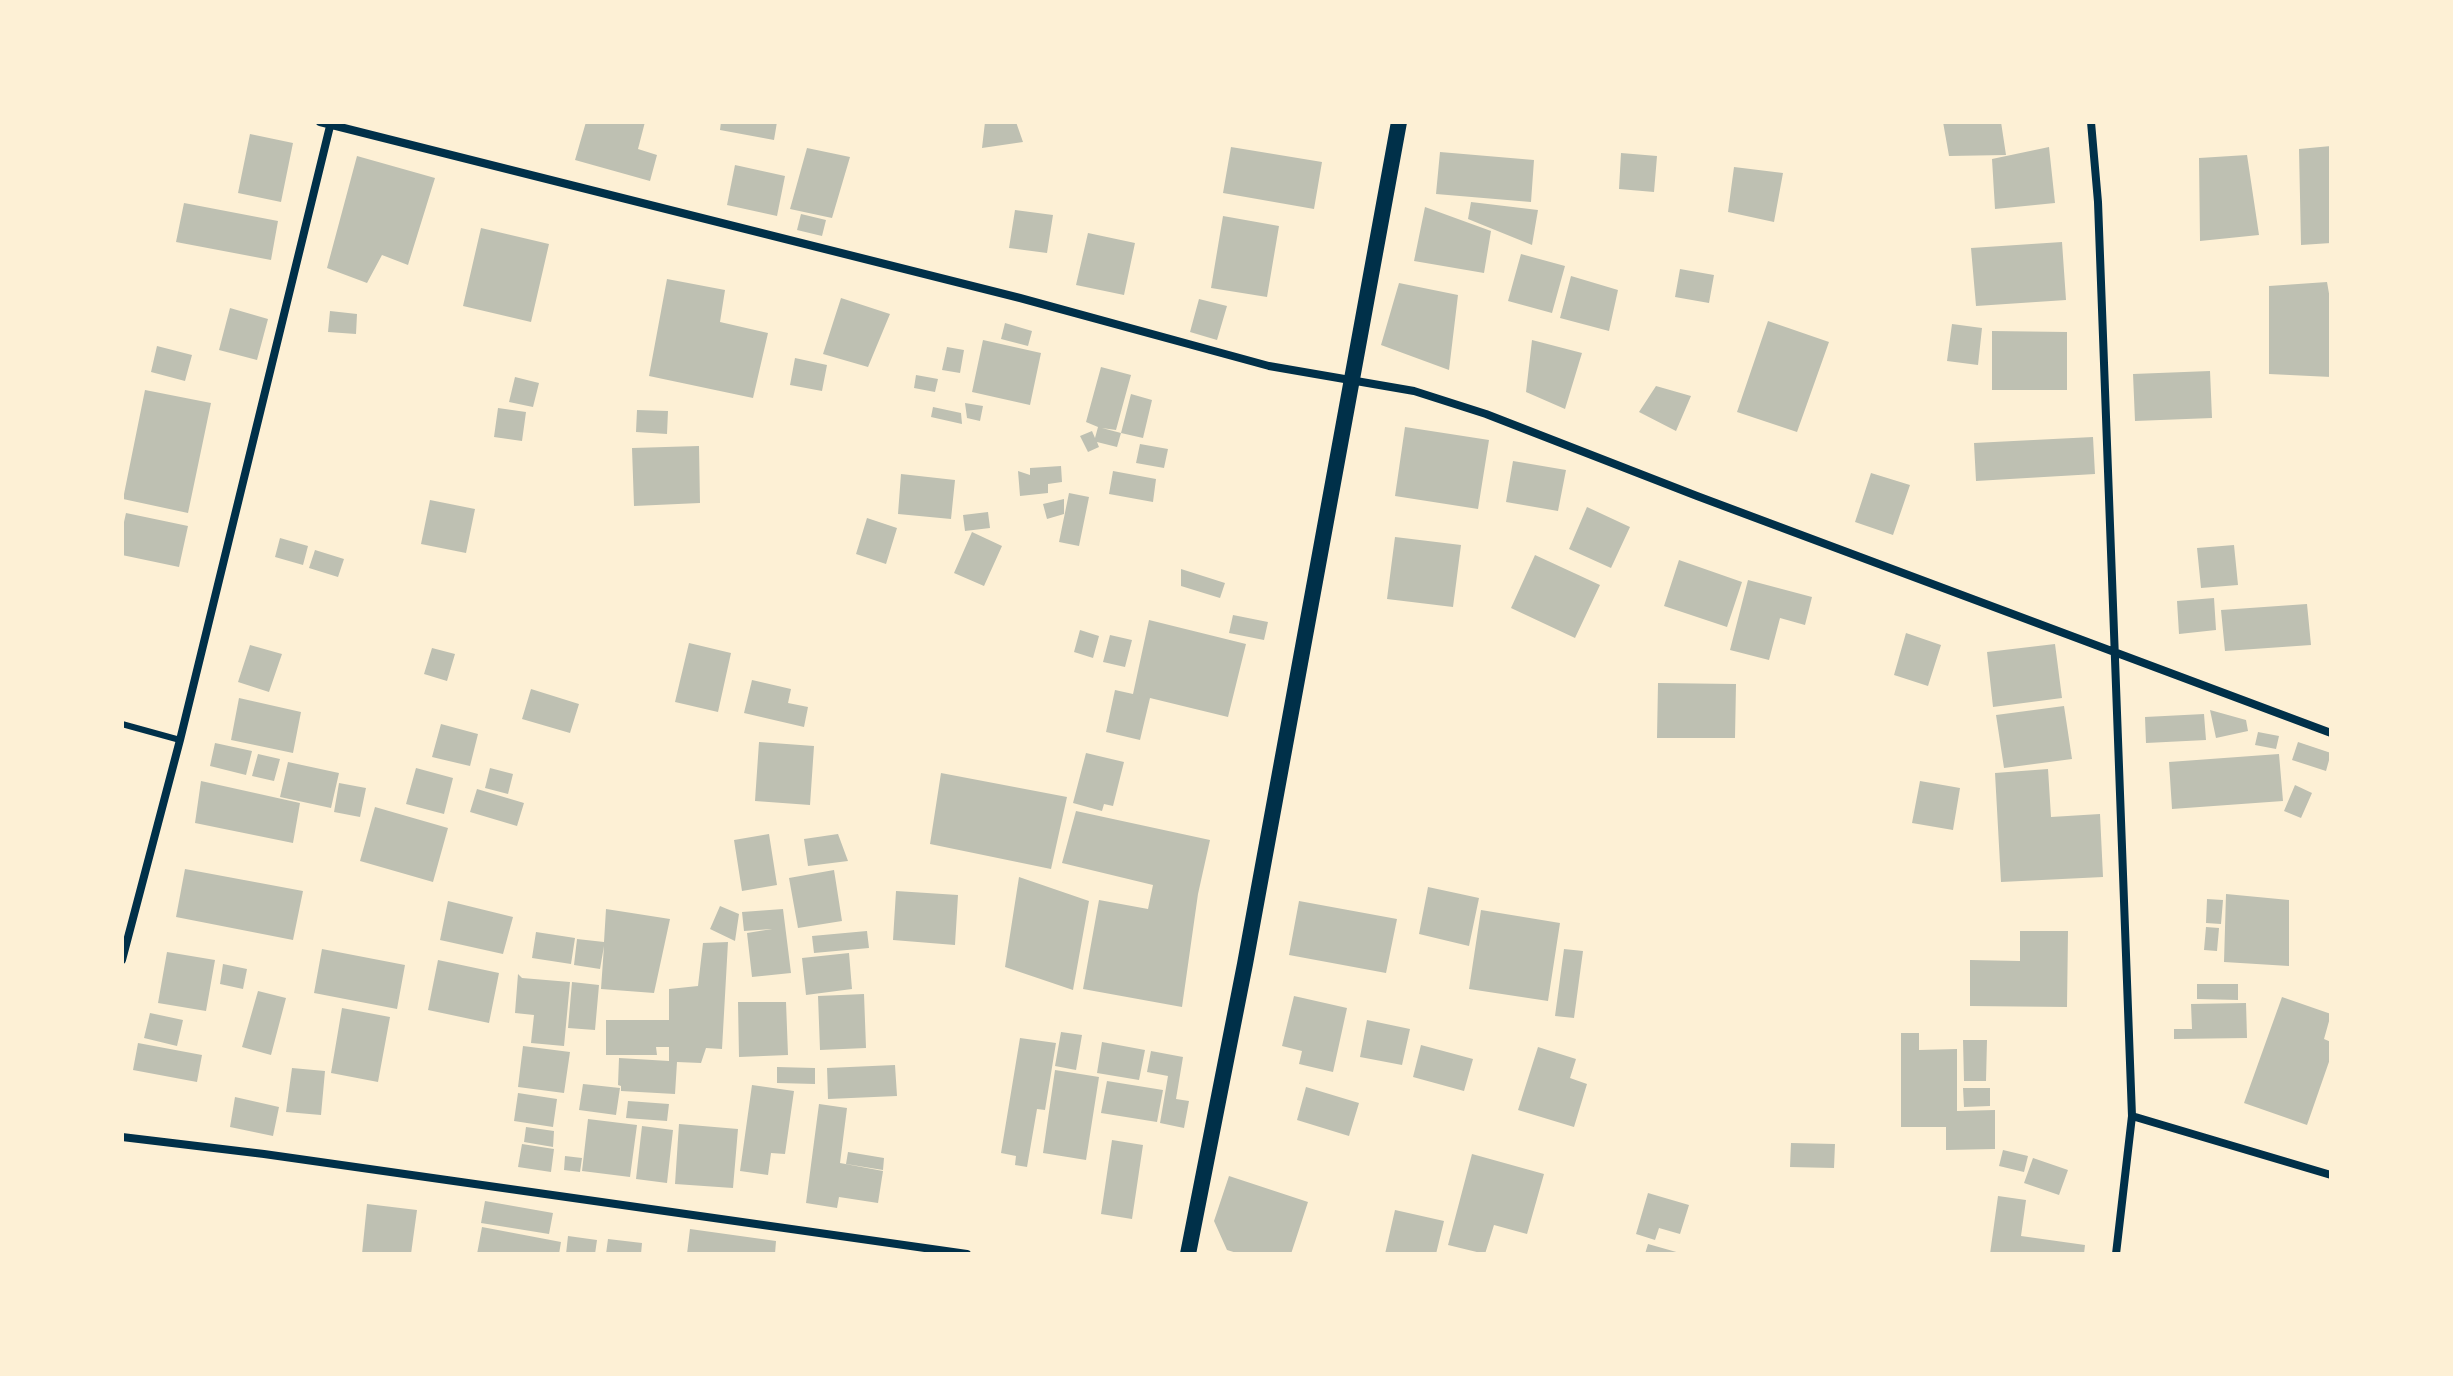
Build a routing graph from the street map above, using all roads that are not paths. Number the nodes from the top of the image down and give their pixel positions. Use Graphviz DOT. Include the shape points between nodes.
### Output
graph roads {
  1 [pos="320,122"];
  2 [pos="1399,122"];
  3 [pos="2091,122"];
  4 [pos="331,123"];
  5 [pos="1353,379"];
  6 [pos="2115,654"];
  7 [pos="122,724"];
  8 [pos="2331,733"];
  9 [pos="180,740"];
  10 [pos="122,960"];
  11 [pos="2132,1116"];
  12 [pos="122,1137"];
  13 [pos="2331,1175"];
  14 [pos="967,1254"];
  15 [pos="1188,1254"];
  16 [pos="2116,1254"];
  1 -- 4 [label="street"];
  2 -- 5 [label="main road"];
  3 -- 6 [label="street"];
  4 -- 5 [label="street" via="1255,362"];
  4 -- 9 [label="street"];
  5 -- 6 [label="street" via="1486,414"];
  5 -- 15 [label="main road"];
  6 -- 8 [label="street"];
  6 -- 11 [label="street"];
  7 -- 9 [label="lane"];
  9 -- 10 [label="street"];
  11 -- 13 [label="street"];
  11 -- 16 [label="street"];
  12 -- 14 [label="street"];
}
